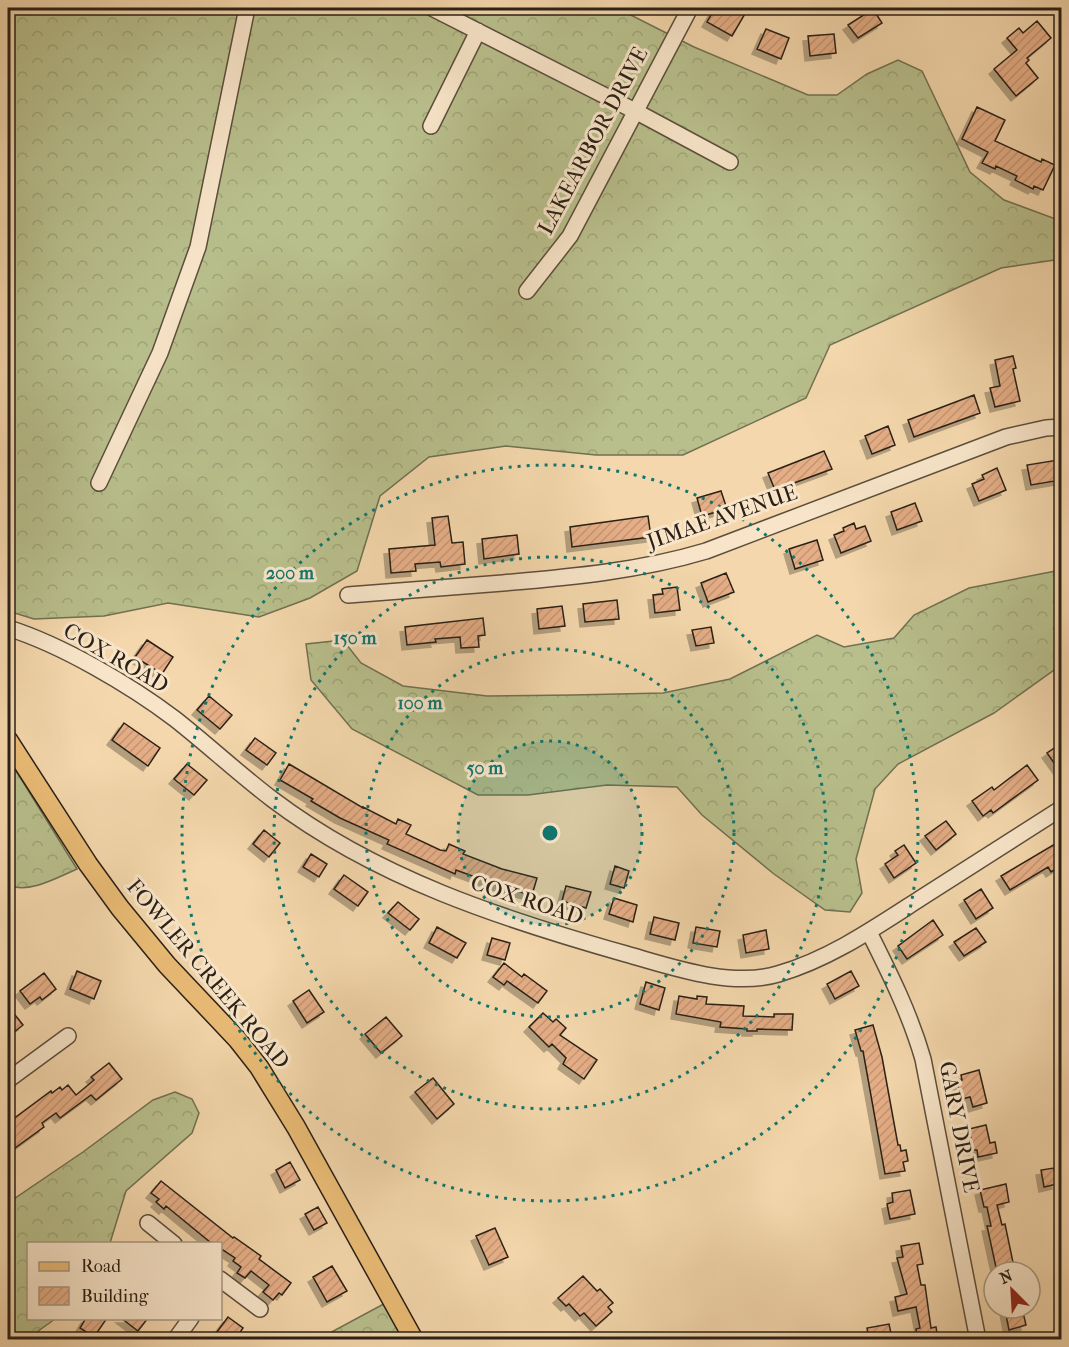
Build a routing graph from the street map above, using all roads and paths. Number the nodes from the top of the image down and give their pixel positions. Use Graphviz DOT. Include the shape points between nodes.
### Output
graph roads {
  1 [pos="247,8"];
  2 [pos="432,8"];
  3 [pos="690,8"];
  4 [pos="478,31"];
  5 [pos="635,111"];
  6 [pos="431,126"];
  7 [pos="730,162"];
  8 [pos="527,291"];
  9 [pos="1062,427"];
  10 [pos="99,483"];
  11 [pos="348,595"];
  12 [pos="8,628"];
  13 [pos="8,740"];
  14 [pos="1062,808"];
  15 [pos="868,932"];
  16 [pos="68,1036"];
  17 [pos="8,1080"];
  18 [pos="148,1223"];
  19 [pos="172,1242"];
  20 [pos="222,1281"];
  21 [pos="260,1309"];
  22 [pos="190,1320"];
  23 [pos="175,1340"];
  24 [pos="414,1340"];
  25 [pos="978,1340"];
  1 -- 10 [label="street" via="198,247 160,353"];
  2 -- 4 [label="street"];
  3 -- 5 [label="street, LAKEARBOR DRIVE"];
  4 -- 5 [label="street"];
  4 -- 6 [label="street"];
  5 -- 7 [label="street"];
  5 -- 8 [label="street, LAKEARBOR DRIVE" via="570,236"];
  9 -- 11 [label="street, JIMAE AVENUE" via="1006,437 679,559 588,576"];
  12 -- 15 [label="street, COX ROAD" via="126,685 304,822 394,872 463,903 546,932 680,969 746,978 775,975 807,964"];
  13 -- 24 [label="main road, FOWLER CREEK ROAD" via="120,908 259,1067"];
  14 -- 15 [label="street, COX ROAD"];
  15 -- 25 [label="street, GARY DRIVE" via="914,1028"];
  16 -- 17 [label="street"];
  18 -- 19 [label="street"];
  20 -- 21 [label="street"];
  22 -- 23 [label="street"];
}
